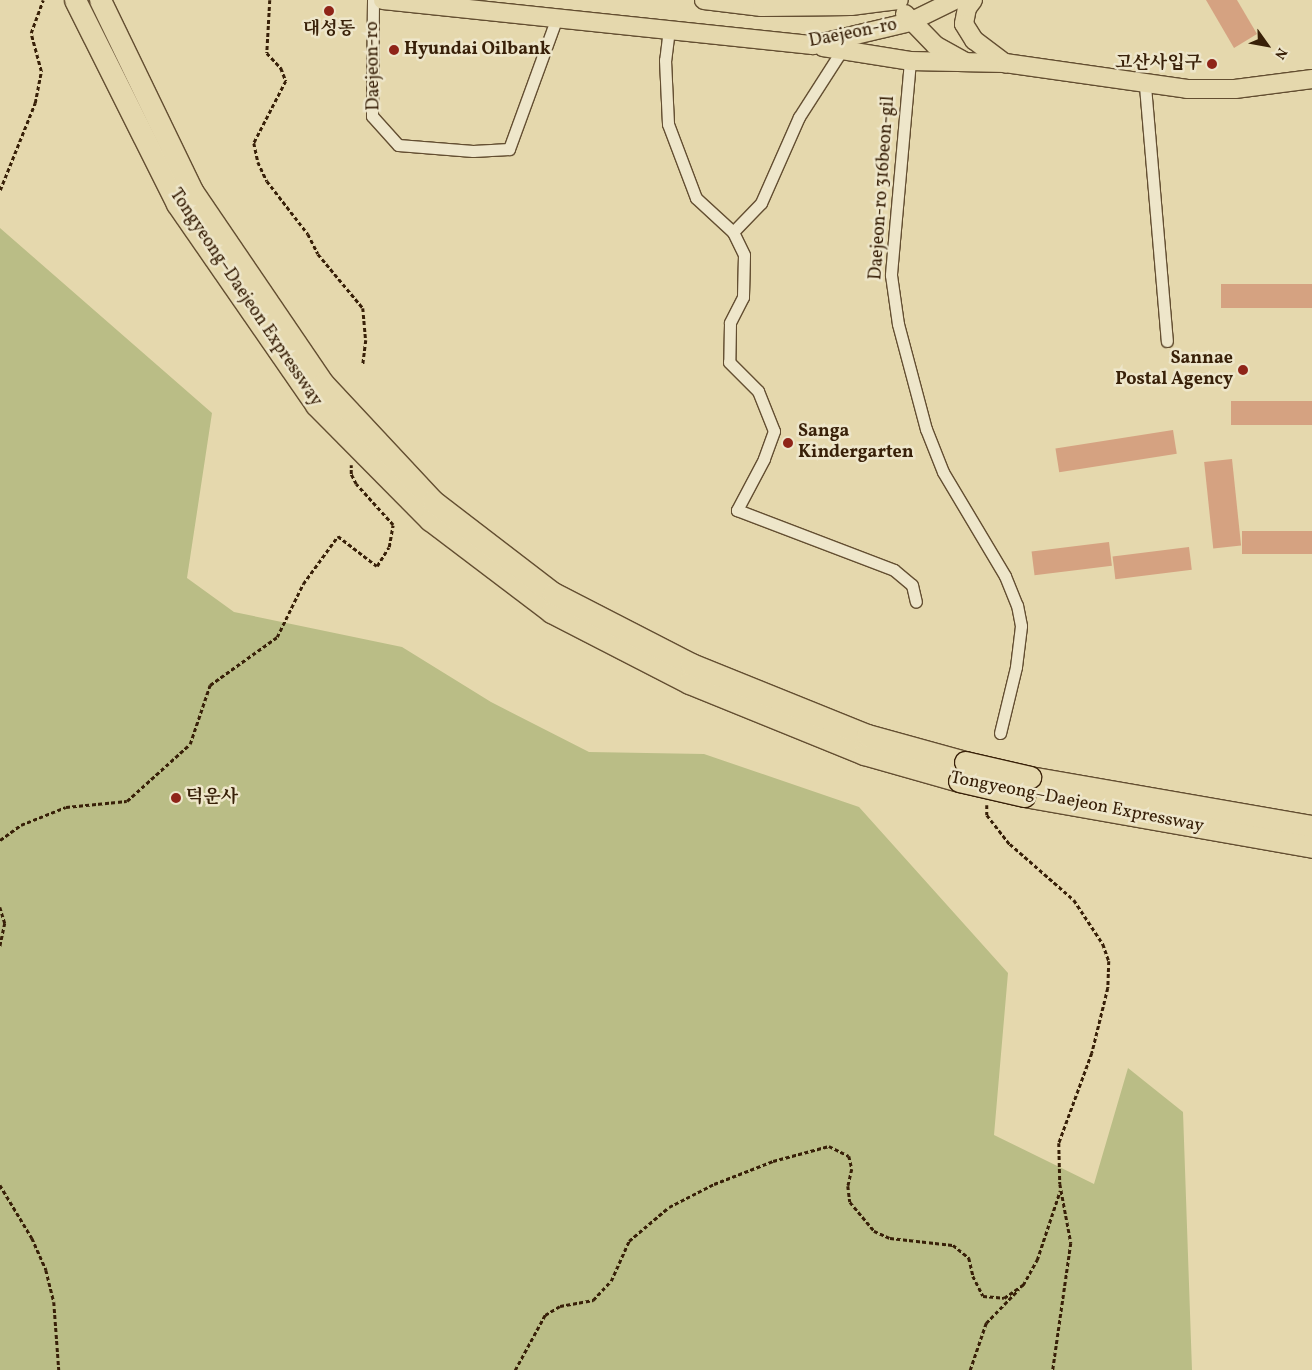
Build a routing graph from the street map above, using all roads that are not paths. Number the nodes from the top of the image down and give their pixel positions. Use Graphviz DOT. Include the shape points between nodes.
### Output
graph roads {
  1 [pos="75,0"];
  2 [pos="100,0"];
  3 [pos="373,0"];
  4 [pos="383,0"];
  5 [pos="704,0"];
  6 [pos="899,0"];
  7 [pos="955,0"];
  8 [pos="973,0"];
  9 [pos="556,20"];
  10 [pos="910,22"];
  11 [pos="668,29"];
  12 [pos="813,45"];
  13 [pos="842,50"];
  14 [pos="910,61"];
  15 [pos="966,62"];
  16 [pos="1005,63"];
  17 [pos="1312,79"];
  18 [pos="1145,86"];
  19 [pos="185,198"];
  20 [pos="733,232"];
  21 [pos="1167,341"];
  22 [pos="916,602"];
  23 [pos="1000,733"];
  24 [pos="1027,787"];
  25 [pos="1312,826"];
  26 [pos="1312,847"];
  1 -- 19 [label="highway, Tongyeong–Daejeon Expressway"];
  2 -- 19 [label="highway, Tongyeong–Daejeon Expressway"];
  3 -- 9 [label="street, Daejeon-ro" via="372,116 398,145 474,152 509,149"];
  4 -- 9 [label="main road, Daejeon-ro"];
  5 -- 6 [label="main road, Daejeon-ro" via="762,7 851,6"];
  6 -- 10 [label="main road, Daejeon-ro"];
  7 -- 10 [label="main road"];
  8 -- 16 [label="main road" via="967,8 964,24 974,40"];
  9 -- 11 [label="main road, Daejeon-ro"];
  10 -- 12 [label="main road, Daejeon-ro"];
  10 -- 15 [label="main road, Daejeon-ro" via="935,45"];
  11 -- 12 [label="main road, Daejeon-ro"];
  11 -- 20 [label="street" via="665,60 668,124 696,198"];
  12 -- 13 [label="main road"];
  13 -- 14 [label="main road"];
  13 -- 20 [label="street, Daejeon-ro" via="799,117 761,203"];
  14 -- 15 [label="main road"];
  14 -- 23 [label="street, Daejeon-ro 316beon-gil" via="891,275 895,304 926,428 943,472 1004,576 1017,605 1021,626 1016,667"];
  15 -- 16 [label="main road, Daejeon-ro"];
  16 -- 18 [label="main road, Daejeon-ro"];
  17 -- 18 [label="main road, Daejeon-ro" via="1236,89"];
  18 -- 21 [label="street"];
  19 -- 24 [label="highway, Tongyeong–Daejeon Expressway, bridge" via="316,405 430,520 551,612 689,683 864,754 962,771"];
  20 -- 22 [label="street" via="744,255 743,297 730,323 729,362 758,391 774,431 764,459 737,510 894,570 912,586"];
  24 -- 25 [label="highway, Tongyeong–Daejeon Expressway"];
  24 -- 26 [label="highway, Tongyeong–Daejeon Expressway"];
}
